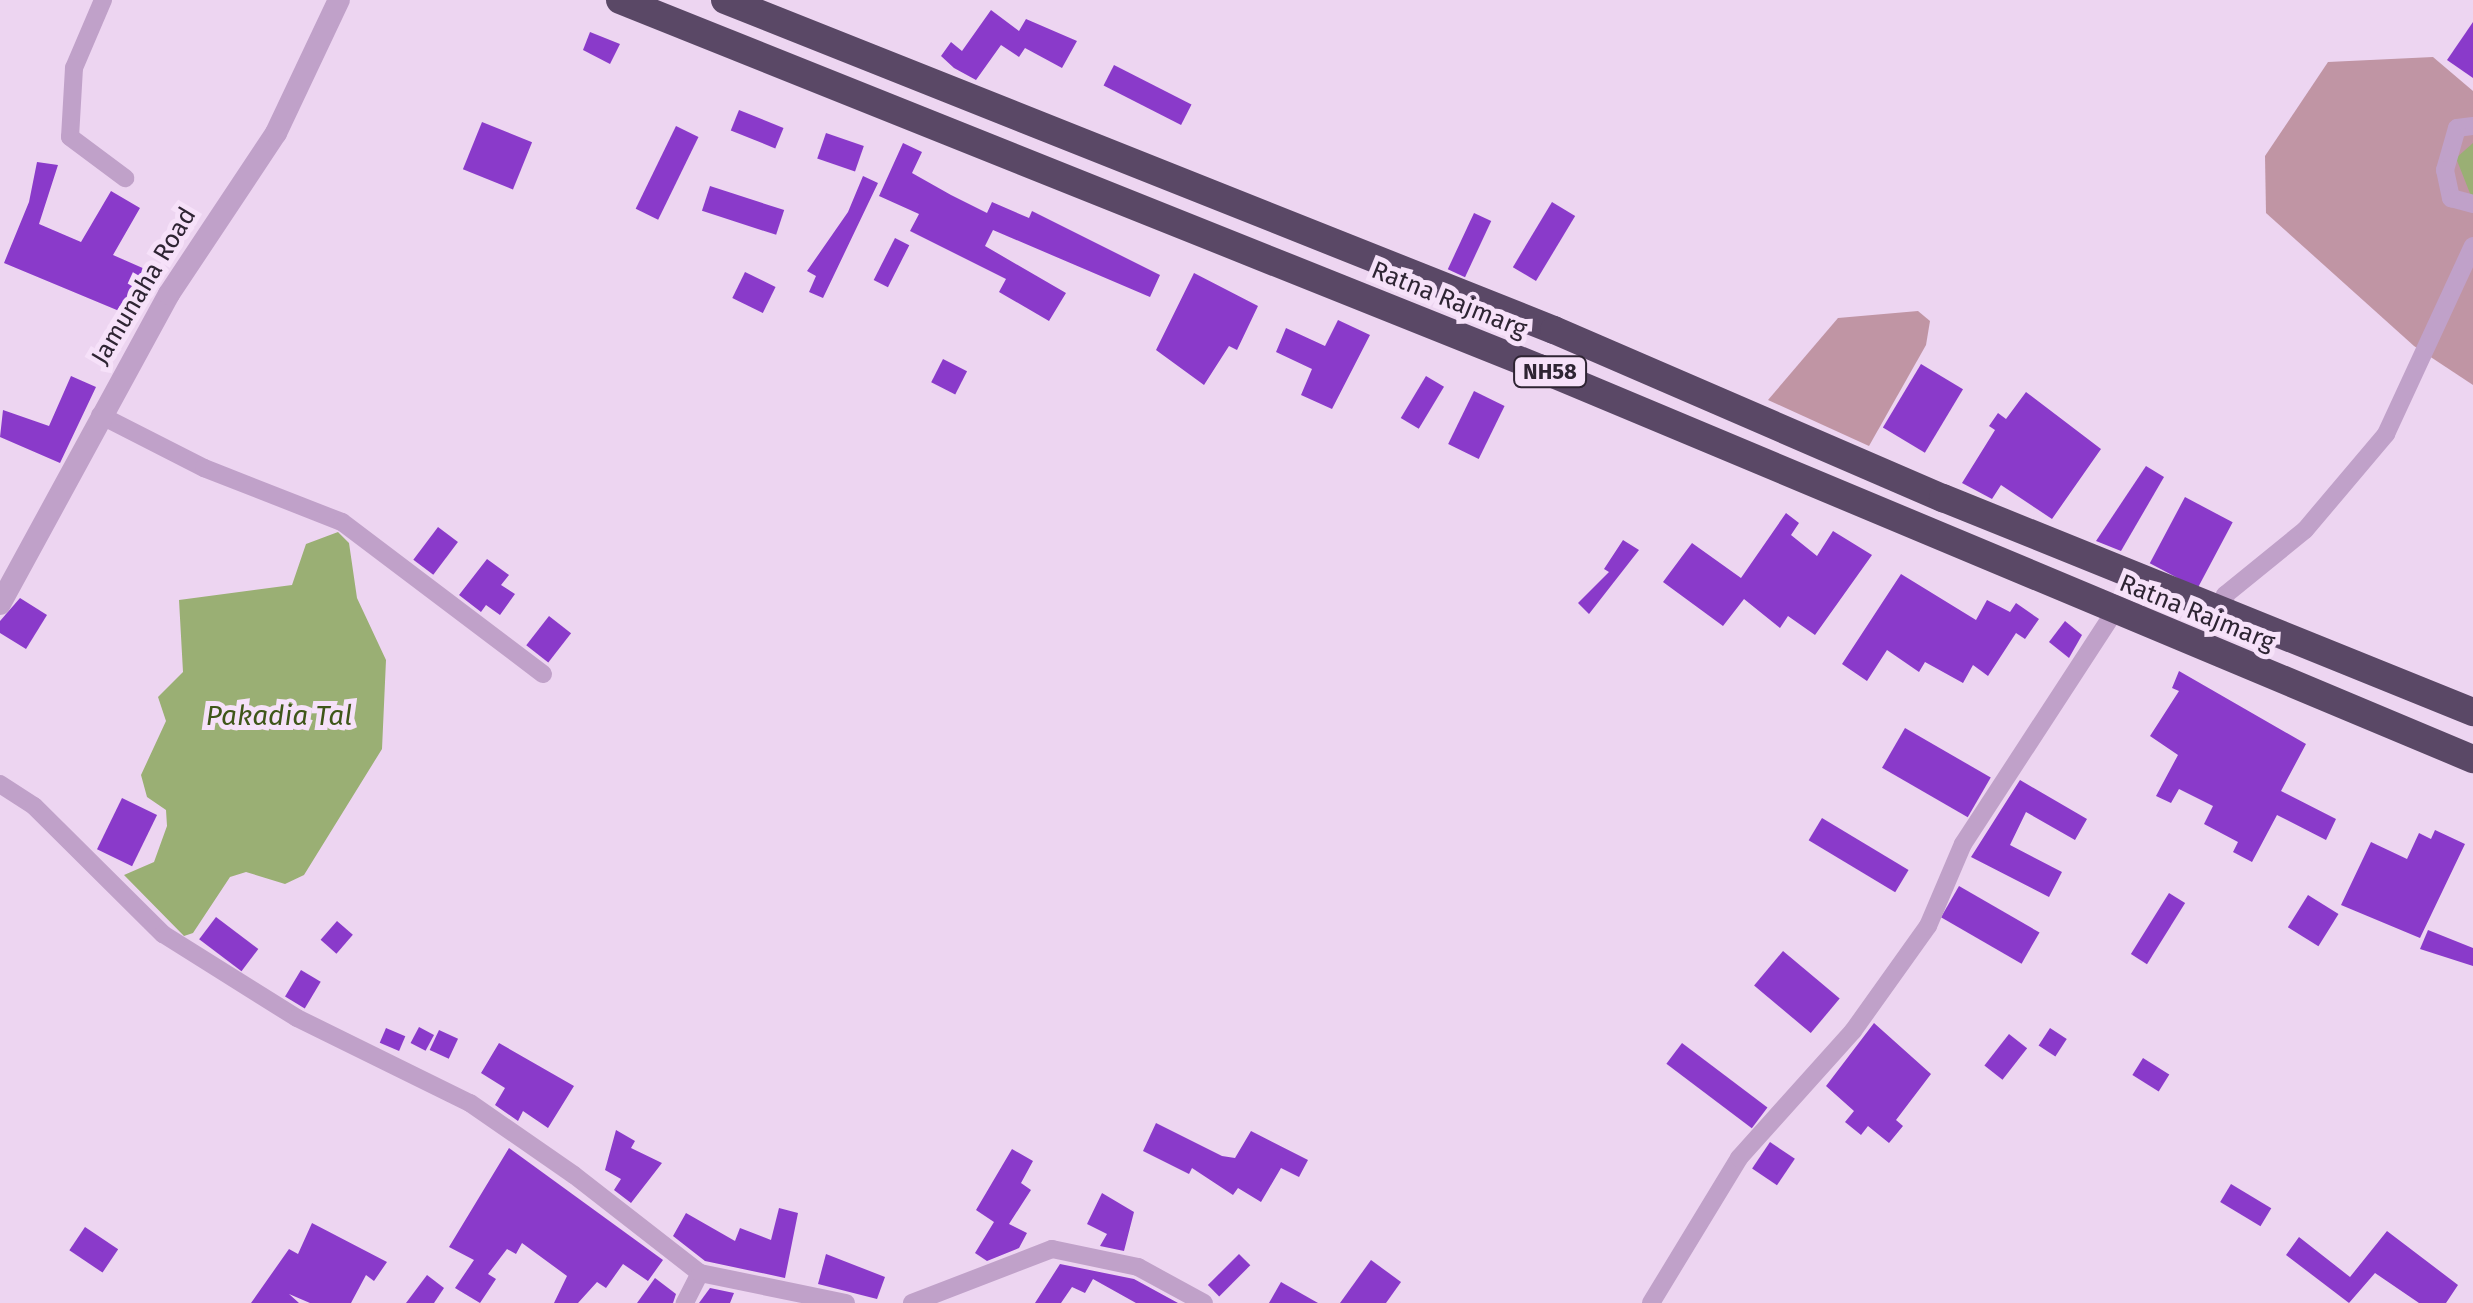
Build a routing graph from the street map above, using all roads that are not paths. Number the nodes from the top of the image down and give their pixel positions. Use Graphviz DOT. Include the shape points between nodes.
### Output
graph roads {
  1 [pos="103,0"];
  2 [pos="339,0"];
  3 [pos="620,0"];
  4 [pos="725,0"];
  5 [pos="2473,126"];
  6 [pos="124,178"];
  7 [pos="2473,204"];
  8 [pos="2473,246"];
  9 [pos="100,414"];
  10 [pos="0,604"];
  11 [pos="2115,611"];
  12 [pos="2226,615"];
  13 [pos="543,674"];
  14 [pos="2473,712"];
  15 [pos="2473,760"];
  16 [pos="0,784"];
  17 [pos="700,1273"];
  18 [pos="685,1303"];
  19 [pos="846,1303"];
  20 [pos="912,1303"];
  21 [pos="1204,1303"];
  22 [pos="1650,1303"];
  1 -- 6 [label="street" via="74,68 70,137"];
  2 -- 9 [label="street, Jamunaha Road" via="276,134 202,240"];
  3 -- 11 [label="highway, Ratna Rajmarg / NH58" via="1539,368"];
  4 -- 12 [label="highway, Ratna Rajmarg / NH58" via="1554,330"];
  5 -- 7 [label="street" via="2457,128 2445,170 2451,198"];
  8 -- 12 [label="street" via="2386,434 2305,530 2224,594"];
  9 -- 10 [label="street, Jamunaha Road"];
  9 -- 13 [label="street" via="204,468 342,522"];
  11 -- 15 [label="highway, Ratna Rajmarg / NH58"];
  11 -- 22 [label="street" via="1963,844 1928,926 1853,1031 1739,1158"];
  12 -- 14 [label="highway, Ratna Rajmarg / NH58"];
  16 -- 17 [label="street" via="34,806 163,934 297,1018 470,1103"];
  17 -- 18 [label="street"];
  17 -- 19 [label="street"];
  20 -- 21 [label="street" via="1052,1249 1138,1267"];
}
